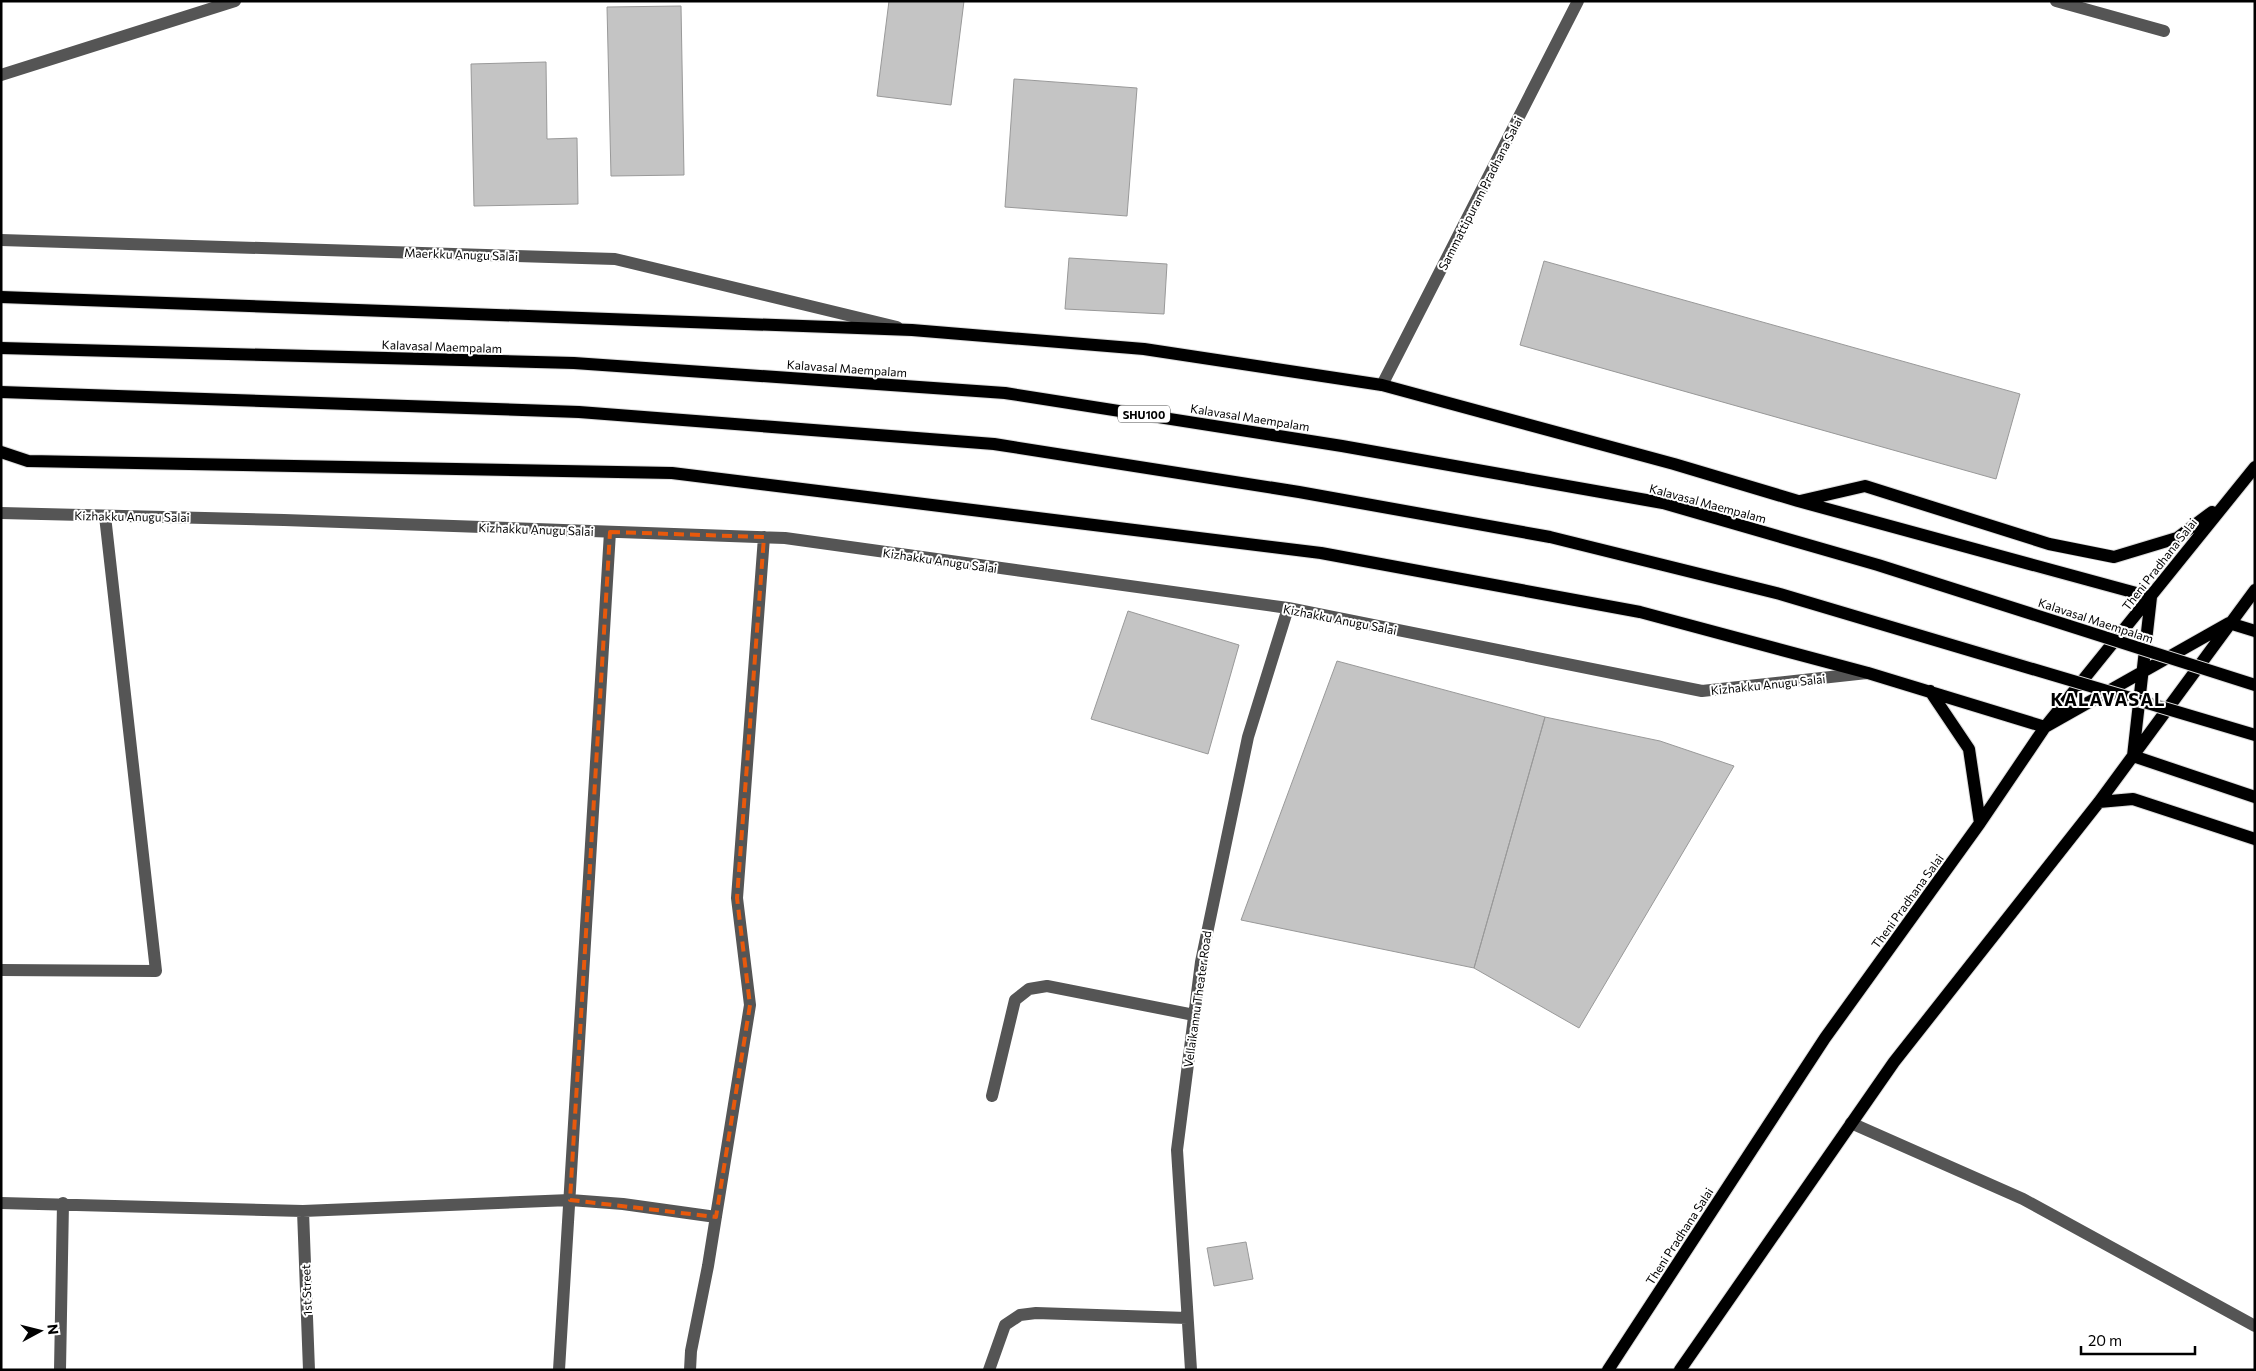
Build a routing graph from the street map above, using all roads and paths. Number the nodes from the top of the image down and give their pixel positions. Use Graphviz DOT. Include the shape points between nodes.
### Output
graph roads {
  1 [pos="235,1"];
  2 [pos="1578,1"];
  3 [pos="2056,1"];
  4 [pos="2075,4"];
  5 [pos="2164,31"];
  6 [pos="1,75"];
  7 [pos="1,240"];
  8 [pos="1,297"];
  9 [pos="912,330"];
  10 [pos="1,348"];
  11 [pos="1382,385"];
  12 [pos="1,392"];
  13 [pos="1,452"];
  14 [pos="2255,467"];
  15 [pos="1798,501"];
  16 [pos="2226,501"];
  17 [pos="1,513"];
  18 [pos="105,516"];
  19 [pos="610,532"];
  20 [pos="764,537"];
  21 [pos="2255,590"];
  22 [pos="2151,597"];
  23 [pos="1288,608"];
  24 [pos="2229,623"];
  25 [pos="2255,631"];
  26 [pos="2142,672"];
  27 [pos="1868,673"];
  28 [pos="2255,685"];
  29 [pos="1930,691"];
  30 [pos="2045,727"];
  31 [pos="2255,735"];
  32 [pos="2133,756"];
  33 [pos="2255,797"];
  34 [pos="2099,802"];
  35 [pos="1980,823"];
  36 [pos="2255,839"];
  37 [pos="1,970"];
  38 [pos="1194,1015"];
  39 [pos="992,1096"];
  40 [pos="1851,1123"];
  41 [pos="570,1200"];
  42 [pos="1,1203"];
  43 [pos="63,1203"];
  44 [pos="303,1211"];
  45 [pos="716,1216"];
  46 [pos="1187,1318"];
  47 [pos="2255,1326"];
  48 [pos="60,1370"];
  49 [pos="308,1370"];
  50 [pos="559,1370"];
  51 [pos="690,1370"];
  52 [pos="989,1370"];
  53 [pos="1191,1370"];
  54 [pos="1608,1370"];
  55 [pos="1680,1370"];
  1 -- 6 [label="street"];
  2 -- 11 [label="street, Sammattipuram Pradhana Salai"];
  3 -- 4 [label="street"];
  4 -- 5 [label="street"];
  7 -- 9 [label="street, Maerkku Anugu Salai" via="615,259"];
  8 -- 9 [label="main road"];
  9 -- 11 [label="main road" via="1144,349"];
  10 -- 28 [label="main road, Kalavasal Maempalam / SHU100, bridge" via="574,363 1005,393 1342,446 1663,503 1878,566"];
  11 -- 15 [label="main road"];
  12 -- 31 [label="main road, bridge" via="579,412 994,444 1299,492 1550,537 1780,594"];
  13 -- 27 [label="main road" via="28,461 672,472 1321,553 1640,612"];
  14 -- 16 [label="main road, Theni Pradhana Salai"];
  15 -- 16 [label="main road" via="1865,486 2049,544 2114,556 2177,538"];
  15 -- 22 [label="main road"];
  16 -- 22 [label="main road, Theni Pradhana Salai"];
  17 -- 18 [label="street, Kizhakku Anugu Salai"];
  18 -- 19 [label="street, Kizhakku Anugu Salai"];
  18 -- 37 [label="street" via="156,972"];
  19 -- 20 [label="street, Kizhakku Anugu Salai"];
  19 -- 41 [label="street"];
  20 -- 23 [label="street, Kizhakku Anugu Salai"];
  20 -- 45 [label="street" via="737,898 750,1005"];
  21 -- 24 [label="main road"];
  22 -- 26 [label="main road"];
  22 -- 30 [label="main road, Theni Pradhana Salai"];
  23 -- 27 [label="street, Kizhakku Anugu Salai" via="1702,691"];
  23 -- 38 [label="street, Vellaikannu Theater Road" via="1248,737 1200,962"];
  24 -- 25 [label="main road"];
  24 -- 26 [label="main road"];
  24 -- 32 [label="main road"];
  26 -- 30 [label="main road"];
  26 -- 32 [label="main road"];
  27 -- 29 [label="main road"];
  29 -- 30 [label="main road"];
  29 -- 35 [label="main road" via="1969,749"];
  30 -- 35 [label="main road, Theni Pradhana Salai"];
  32 -- 33 [label="main road"];
  32 -- 34 [label="main road"];
  34 -- 36 [label="main road" via="2133,799"];
  34 -- 40 [label="main road" via="1894,1062"];
  35 -- 54 [label="main road, Theni Pradhana Salai" via="1824,1038"];
  38 -- 39 [label="street" via="1046,986 1029,989 1015,1000"];
  38 -- 46 [label="street, Vellaikannu Theater Road" via="1177,1150"];
  40 -- 47 [label="street" via="2024,1199"];
  40 -- 55 [label="main road"];
  41 -- 44 [label="street"];
  41 -- 45 [label="street"];
  41 -- 50 [label="street"];
  42 -- 43 [label="street"];
  43 -- 44 [label="street"];
  43 -- 48 [label="street"];
  44 -- 49 [label="street, 1st Street"];
  45 -- 51 [label="street"];
  46 -- 52 [label="street" via="1020,1315 1005,1325"];
  46 -- 53 [label="street, Vellaikannu Theater Road"];
}
